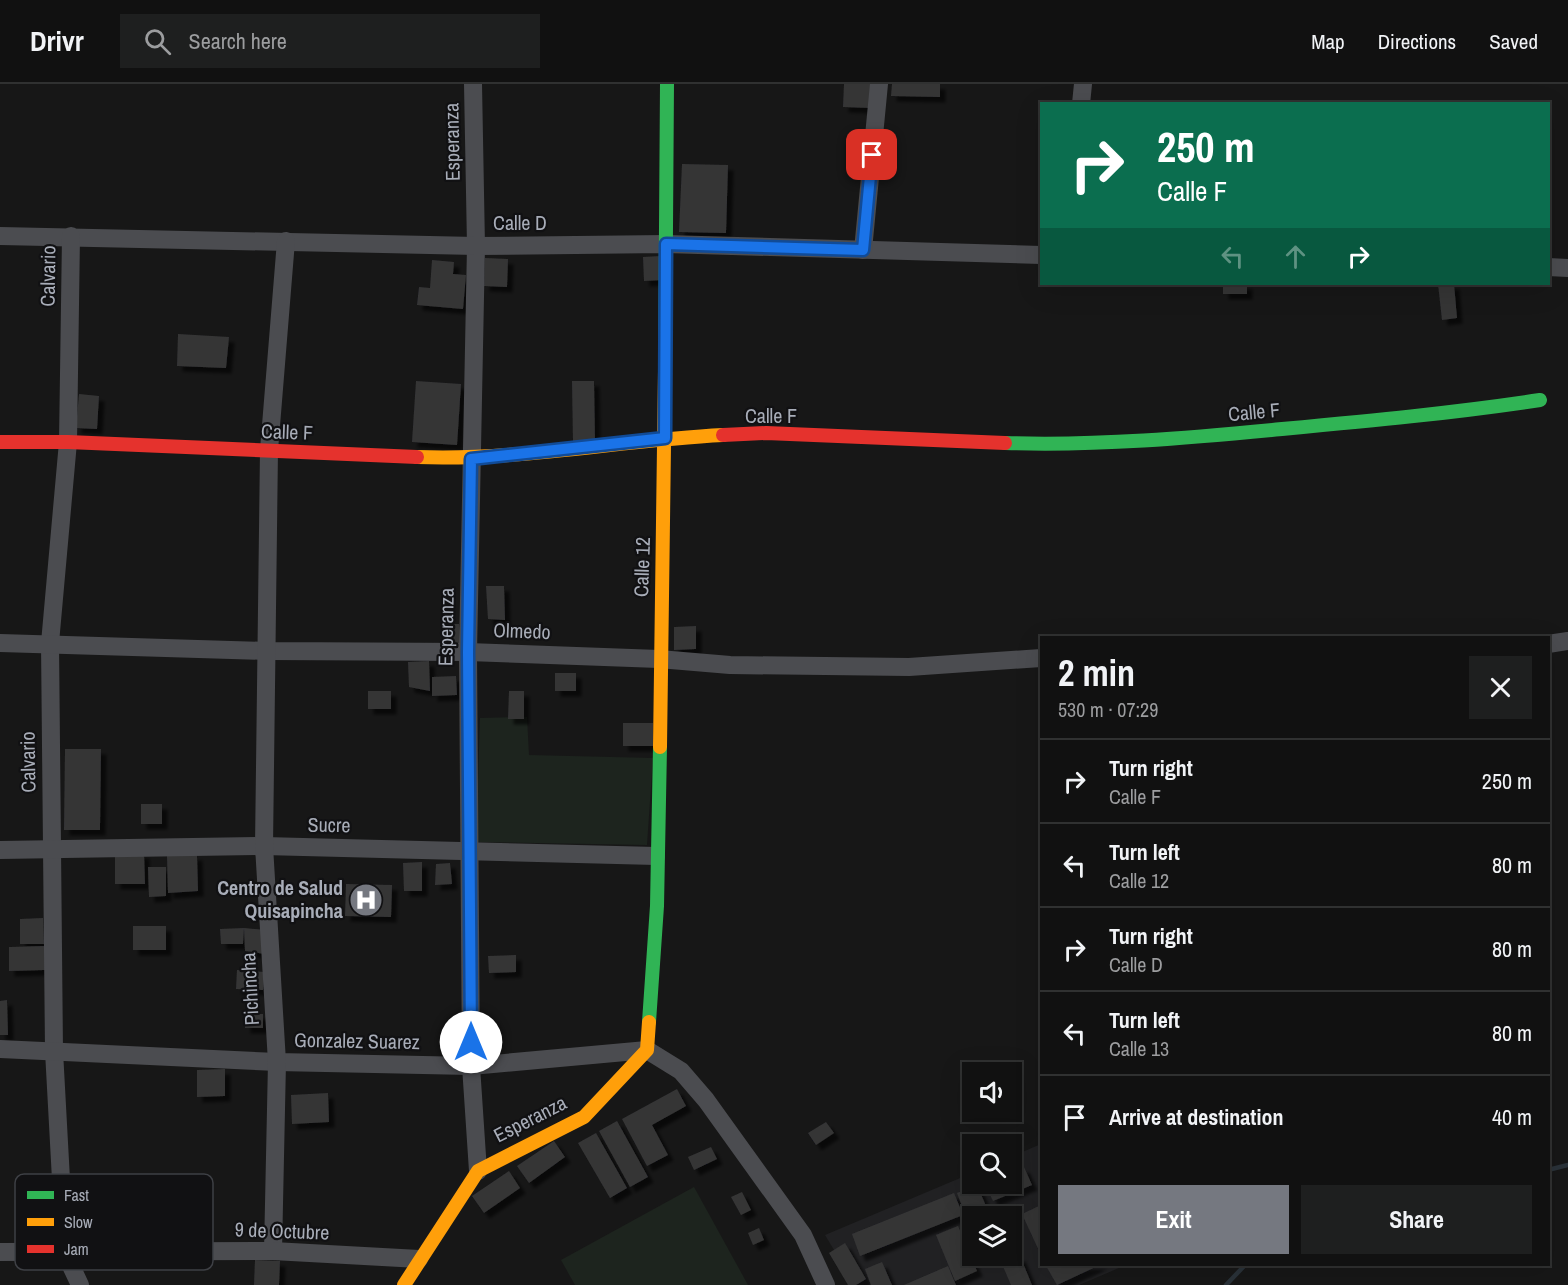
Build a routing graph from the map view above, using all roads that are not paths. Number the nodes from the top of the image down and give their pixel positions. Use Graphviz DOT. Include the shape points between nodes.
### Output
graph roads {
  1 [pos="473,84"];
  2 [pos="667,84"];
  3 [pos="879,84"];
  4 [pos="1083,84"];
  5 [pos="1081,102"];
  6 [pos="0,236"];
  7 [pos="71,236"];
  8 [pos="286,241"];
  9 [pos="666,244"];
  10 [pos="476,246"];
  11 [pos="863,250"];
  12 [pos="1040,255"];
  13 [pos="1550,267"];
  14 [pos="1568,268"];
  15 [pos="1540,400"];
  16 [pos="665,438"];
  17 [pos="0,442"];
  18 [pos="68,442"];
  19 [pos="269,450"];
  20 [pos="471,459"];
  21 [pos="1568,641"];
  22 [pos="50,643"];
  23 [pos="0,644"];
  24 [pos="1550,644"];
  25 [pos="268,651"];
  26 [pos="468,652"];
  27 [pos="1040,658"];
  28 [pos="660,659"];
  29 [pos="264,846"];
  30 [pos="52,849"];
  31 [pos="0,850"];
  32 [pos="471,851"];
  33 [pos="656,856"];
  34 [pos="0,1049"];
  35 [pos="647,1050"];
  36 [pos="54,1051"];
  37 [pos="277,1062"];
  38 [pos="471,1066"];
  39 [pos="478,1171"];
  40 [pos="61,1174"];
  41 [pos="273,1251"];
  42 [pos="0,1252"];
  43 [pos="15,1252"];
  44 [pos="213,1252"];
  45 [pos="419,1259"];
  46 [pos="73,1270"];
  47 [pos="80,1285"];
  48 [pos="404,1285"];
  49 [pos="826,1285"];
  1 -- 10 [label="street, Esperanza"];
  2 -- 9 [label="street, Calle 12"];
  3 -- 11 [label="street"];
  4 -- 5 [label="street"];
  6 -- 7 [label="street, Calle D"];
  7 -- 8 [label="street, Calle D"];
  7 -- 18 [label="street, Calvario"];
  8 -- 10 [label="street, Calle D"];
  8 -- 19 [label="street, Pichincha"];
  9 -- 10 [label="street, Calle D"];
  9 -- 11 [label="street, Calle D"];
  9 -- 16 [label="street, Calle 12"];
  10 -- 20 [label="street, Esperanza"];
  11 -- 12 [label="street, Calle D"];
  13 -- 14 [label="street"];
  15 -- 16 [label="street, Calle F" via="1444,414 1141,440 1039,444 765,434"];
  16 -- 20 [label="street, Calle F"];
  16 -- 28 [label="street, Calle 12"];
  17 -- 18 [label="street, Calle F"];
  18 -- 19 [label="street, Calle F"];
  18 -- 22 [label="street, Calvario"];
  19 -- 20 [label="street, Calle F"];
  19 -- 25 [label="street, Pichincha"];
  20 -- 26 [label="street, Esperanza"];
  21 -- 24 [label="street"];
  22 -- 23 [label="street, Olmedo"];
  22 -- 25 [label="street, Olmedo"];
  22 -- 30 [label="street, Calvario"];
  25 -- 26 [label="street, Olmedo"];
  25 -- 29 [label="street, Pichincha"];
  26 -- 28 [label="street, Olmedo"];
  26 -- 32 [label="street, Esperanza"];
  27 -- 28 [label="street, Olmedo" via="909,667 730,665"];
  28 -- 33 [label="street, Calle 12"];
  29 -- 30 [label="street, Sucre"];
  29 -- 32 [label="street, Sucre"];
  29 -- 37 [label="street, Pichincha"];
  30 -- 31 [label="street, Sucre"];
  30 -- 36 [label="street, Calvario"];
  32 -- 33 [label="street, Sucre"];
  32 -- 38 [label="street, Esperanza"];
  33 -- 35 [label="street, Calle 12" via="657,906"];
  34 -- 36 [label="street, Gonzalez Suarez"];
  35 -- 38 [label="street, Gonzalez Suarez"];
  35 -- 39 [label="street, Esperanza" via="584,1117"];
  35 -- 49 [label="street" via="681,1071 706,1100 803,1235"];
  36 -- 37 [label="street, Gonzalez Suarez"];
  36 -- 40 [label="street, Calvario"];
  37 -- 38 [label="street, Gonzalez Suarez"];
  37 -- 41 [label="street, Pichincha"];
  38 -- 39 [label="street, Esperanza"];
  39 -- 45 [label="street, Esperanza"];
  41 -- 44 [label="street, 9 de Octubre"];
  41 -- 45 [label="street, 9 de Octubre"];
  42 -- 43 [label="street, 9 de Octubre"];
  45 -- 48 [label="street, Esperanza"];
  46 -- 47 [label="street, Calvario"];
}
